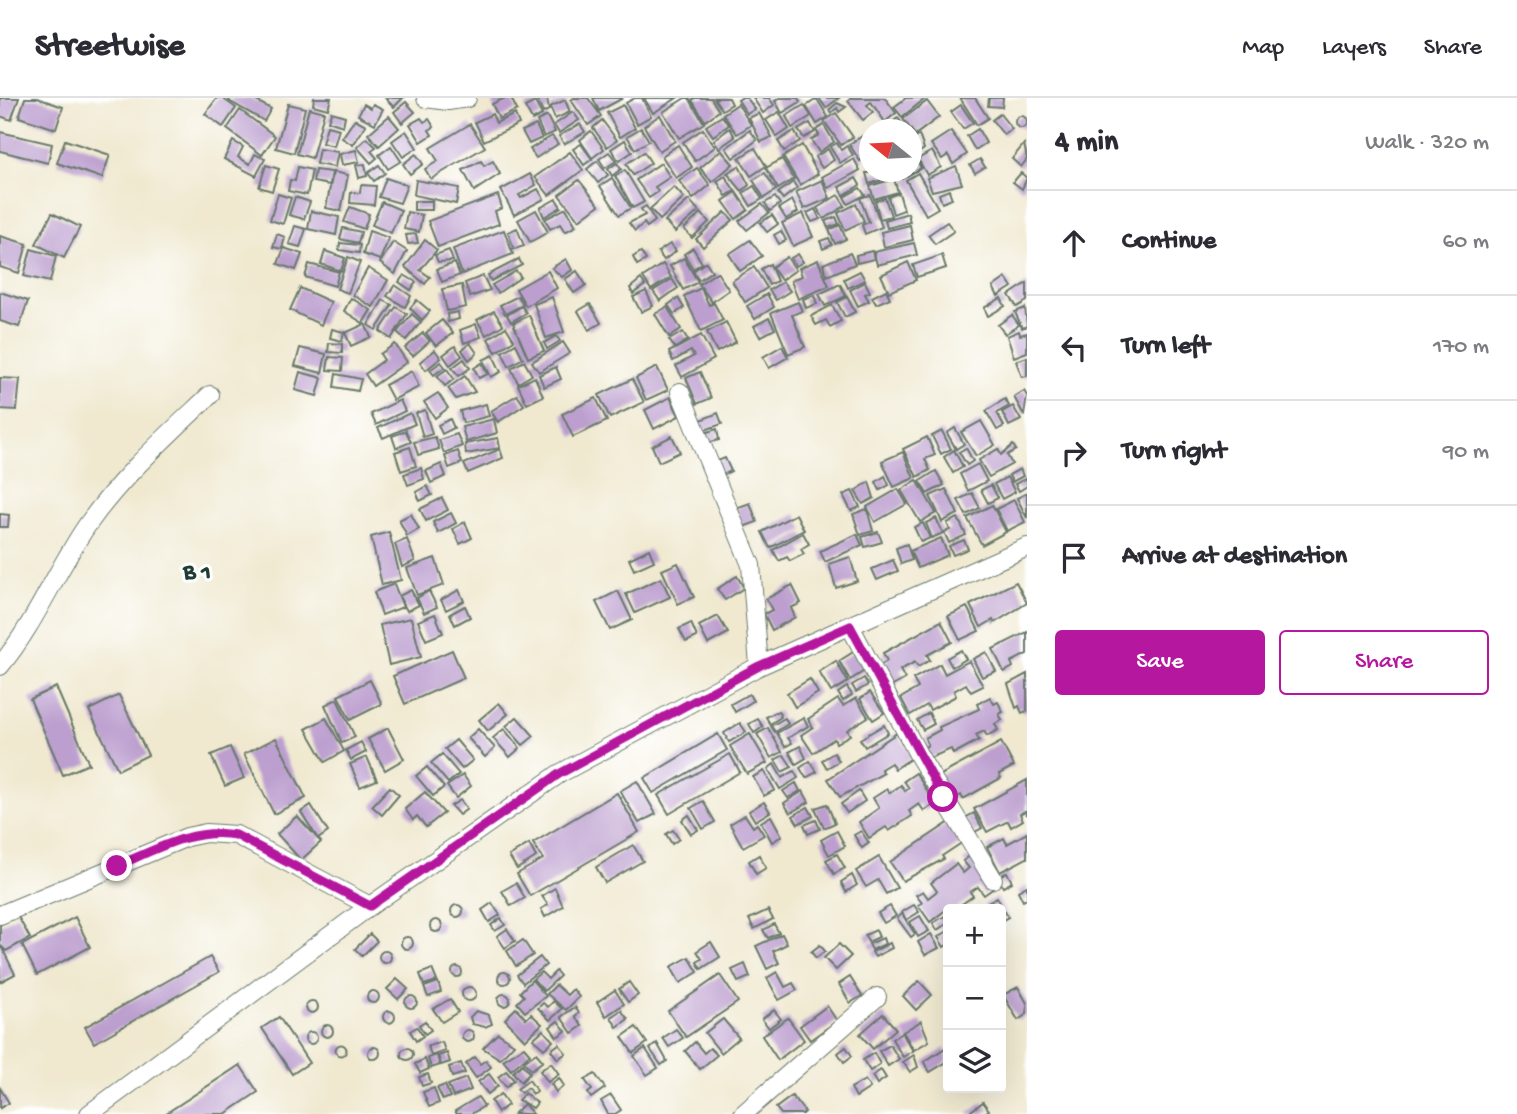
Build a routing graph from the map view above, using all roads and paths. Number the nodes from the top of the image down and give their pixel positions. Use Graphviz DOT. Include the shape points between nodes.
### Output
graph roads {
  1 [pos="426,98"];
  2 [pos="467,98"];
  3 [pos="680,392"];
  4 [pos="210,395"];
  5 [pos="1027,547"];
  6 [pos="850,626"];
  7 [pos="0,666"];
  8 [pos="759,666"];
  9 [pos="993,879"];
  10 [pos="370,906"];
  11 [pos="0,915"];
  12 [pos="877,997"];
  13 [pos="89,1114"];
  14 [pos="743,1114"];
  1 -- 2 [label="street"];
  3 -- 8 [label="street" via="751,565"];
  4 -- 7 [label="street" via="111,494"];
  5 -- 6 [label="street"];
  6 -- 8 [label="street"];
  6 -- 9 [label="street" via="919,756"];
  8 -- 10 [label="street" via="559,774"];
  10 -- 11 [label="street" via="236,835 206,833"];
  10 -- 13 [label="street"];
  12 -- 14 [label="street"];
}
